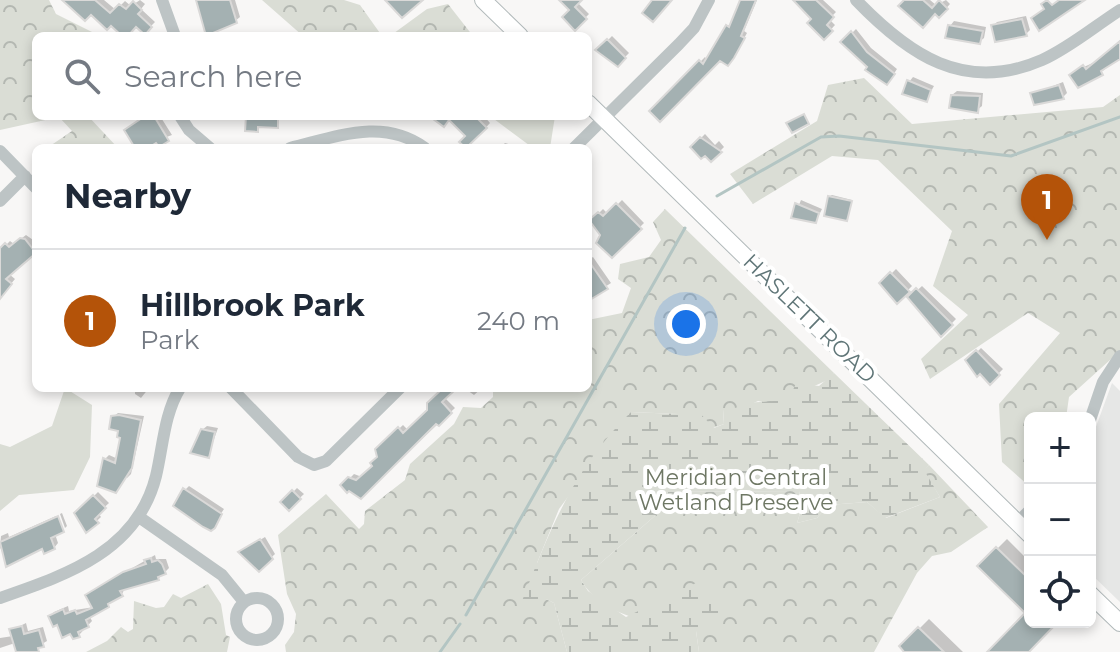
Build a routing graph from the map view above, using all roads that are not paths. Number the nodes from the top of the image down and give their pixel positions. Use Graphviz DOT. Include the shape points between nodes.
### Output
graph roads {
  1 [pos="162,0"];
  2 [pos="483,0"];
  3 [pos="709,0"];
  4 [pos="860,1"];
  5 [pos="1120,10"];
  6 [pos="174,32"];
  7 [pos="516,32"];
  8 [pos="592,107"];
  9 [pos="604,118"];
  10 [pos="183,120"];
  11 [pos="205,144"];
  12 [pos="308,144"];
  13 [pos="417,144"];
  14 [pos="578,144"];
  15 [pos="0,151"];
  16 [pos="25,176"];
  17 [pos="32,184"];
  18 [pos="0,201"];
  19 [pos="1120,356"];
  20 [pos="178,392"];
  21 [pos="235,392"];
  22 [pos="396,392"];
  23 [pos="1093,412"];
  24 [pos="1024,516"];
  25 [pos="139,517"];
  26 [pos="1017,523"];
  27 [pos="1024,529"];
  28 [pos="0,598"];
  29 [pos="1096,600"];
  30 [pos="244,602"];
  31 [pos="1120,623"];
  1 -- 6 [label="street"];
  2 -- 7 [label="main road"];
  3 -- 9 [label="street" via="694,28"];
  4 -- 5 [label="street" via="901,44 936,63 978,71 1015,69 1057,52"];
  8 -- 9 [label="main road, HASLETT ROAD"];
  9 -- 14 [label="street"];
  9 -- 26 [label="main road, HASLETT ROAD"];
  10 -- 11 [label="street"];
  12 -- 13 [label="street" via="373,130"];
  15 -- 16 [label="street"];
  16 -- 17 [label="street"];
  16 -- 18 [label="street"];
  19 -- 23 [label="street"];
  20 -- 25 [label="street" via="156,478"];
  21 -- 22 [label="street" via="298,457 314,465 326,461"];
  24 -- 26 [label="street"];
  25 -- 28 [label="street" via="89,563"];
  25 -- 30 [label="street" via="222,575"];
  26 -- 27 [label="main road, HASLETT ROAD"];
  29 -- 31 [label="main road"];
}
